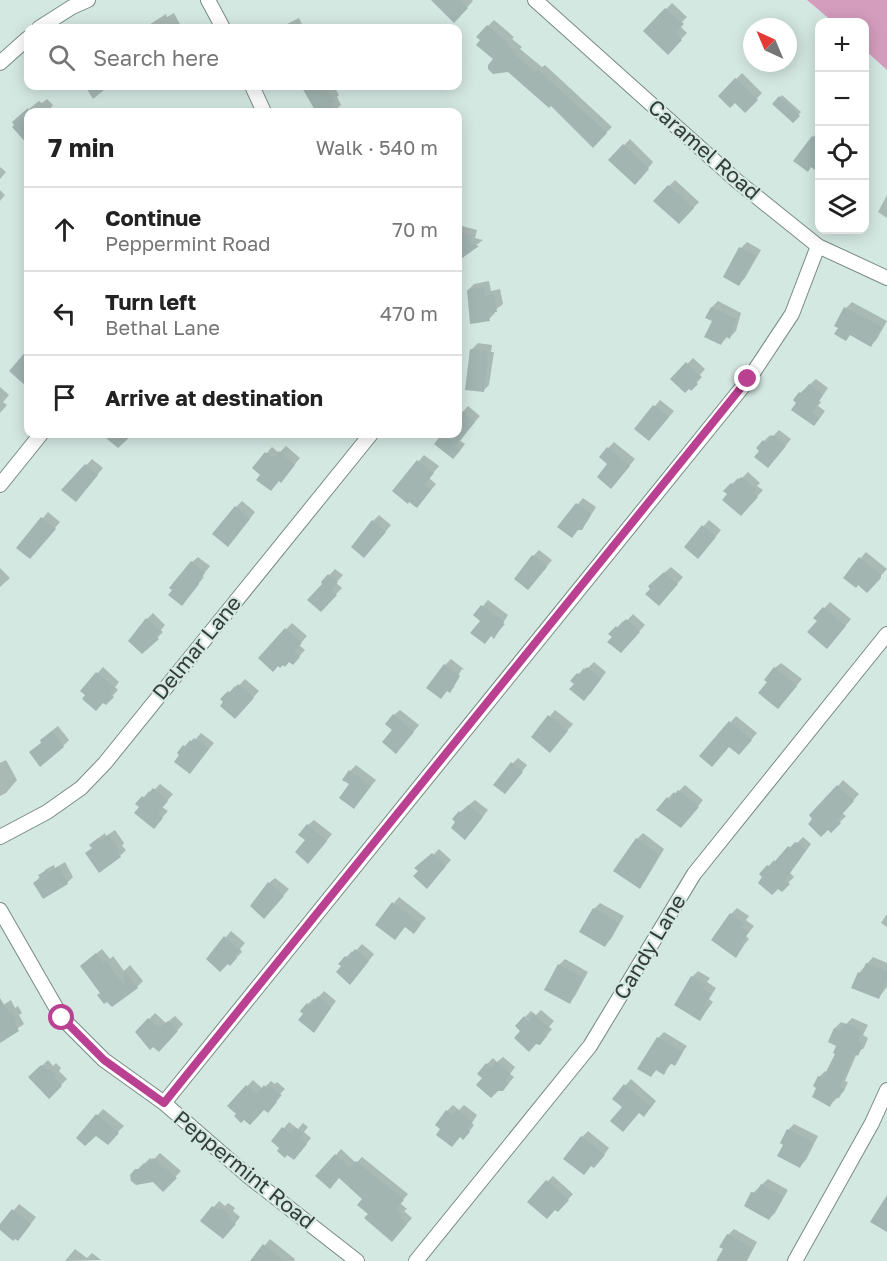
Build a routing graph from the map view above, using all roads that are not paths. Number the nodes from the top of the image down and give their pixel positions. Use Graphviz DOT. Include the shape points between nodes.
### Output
graph roads {
  1 [pos="88,0"];
  2 [pos="208,0"];
  3 [pos="535,0"];
  4 [pos="46,24"];
  5 [pos="221,24"];
  6 [pos="24,42"];
  7 [pos="0,63"];
  8 [pos="254,90"];
  9 [pos="262,108"];
  10 [pos="818,246"];
  11 [pos="887,278"];
  12 [pos="39,438"];
  13 [pos="368,438"];
  14 [pos="0,485"];
  15 [pos="887,634"];
  16 [pos="0,837"];
  17 [pos="0,910"];
  18 [pos="887,1090"];
  19 [pos="164,1103"];
  20 [pos="357,1261"];
  21 [pos="416,1261"];
  22 [pos="795,1261"];
  1 -- 4 [label="street"];
  2 -- 5 [label="street"];
  3 -- 10 [label="street, Caramel Road" via="737,181"];
  6 -- 7 [label="street"];
  8 -- 9 [label="street"];
  10 -- 11 [label="street, Caramel Road"];
  10 -- 19 [label="street" via="792,314 748,379"];
  12 -- 14 [label="street"];
  13 -- 16 [label="street, Delmar Lane" via="105,763 81,788 47,812"];
  15 -- 21 [label="street, Candy Lane" via="694,874 590,1046"];
  17 -- 19 [label="street, Peppermint Road" via="62,1018 104,1060"];
  18 -- 22 [label="street"];
  19 -- 20 [label="street, Peppermint Road" via="248,1176"];
}
